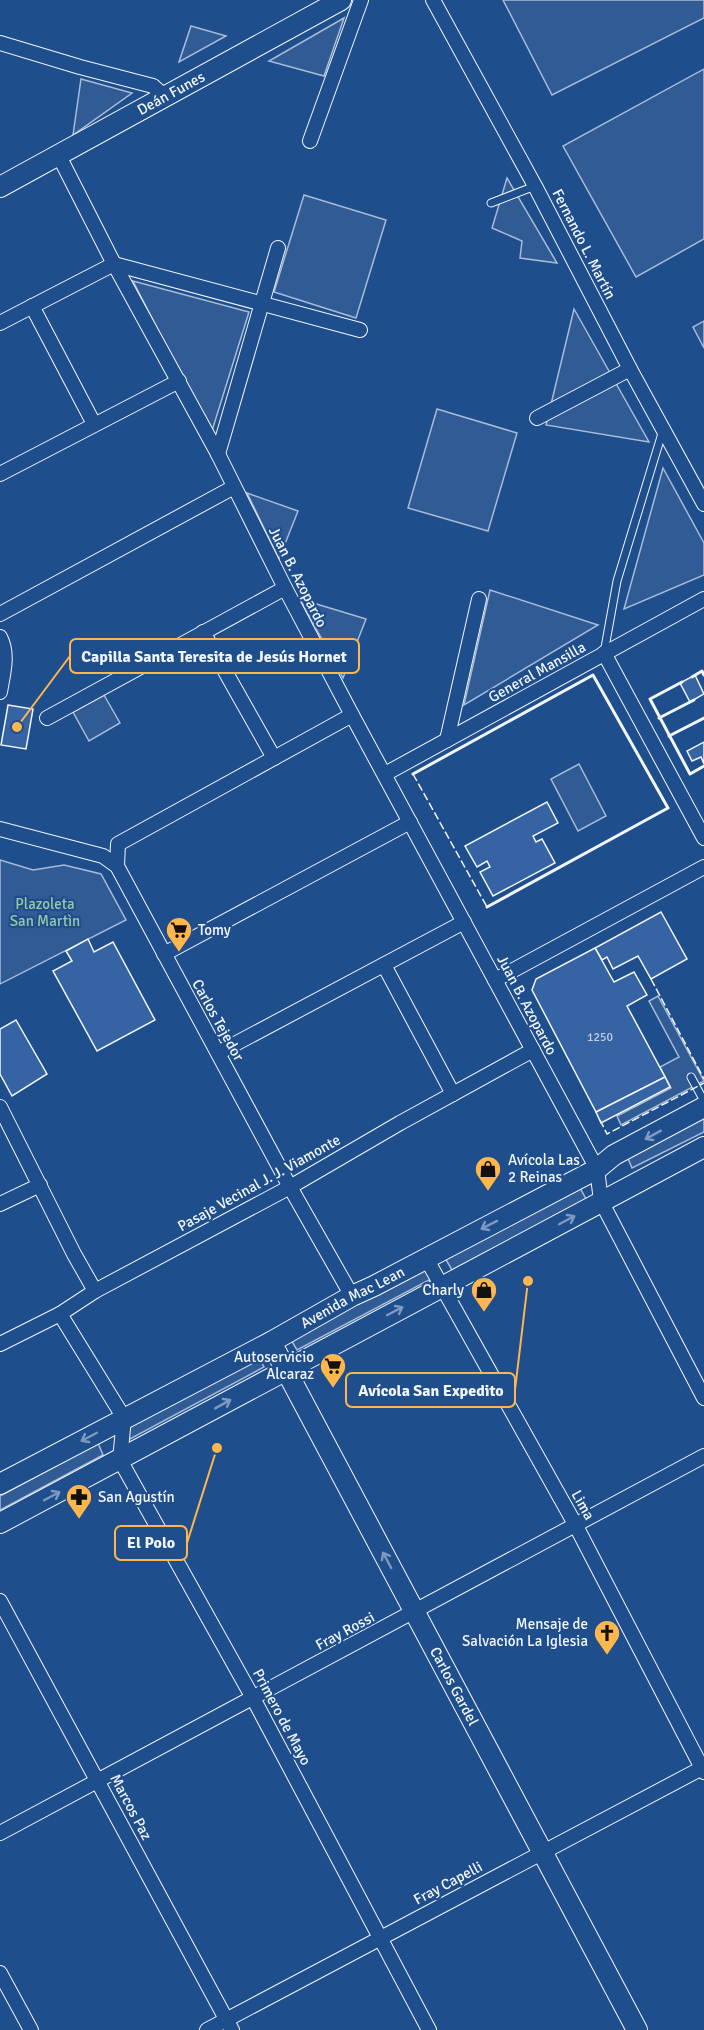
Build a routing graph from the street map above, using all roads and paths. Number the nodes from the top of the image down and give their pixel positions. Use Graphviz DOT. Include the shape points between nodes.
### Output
graph roads {
  1 [pos="341,0"];
  2 [pos="361,0"];
  3 [pos="433,0"];
  4 [pos="0,43"];
  5 [pos="165,96"];
  6 [pos="310,141"];
  7 [pos="59,156"];
  8 [pos="535,186"];
  9 [pos="0,187"];
  10 [pos="491,203"];
  11 [pos="278,248"];
  12 [pos="114,264"];
  13 [pos="261,303"];
  14 [pos="32,306"];
  15 [pos="0,323"];
  16 [pos="360,330"];
  17 [pos="630,369"];
  18 [pos="179,381"];
  19 [pos="537,418"];
  20 [pos="94,424"];
  21 [pos="663,427"];
  22 [pos="218,454"];
  23 [pos="0,474"];
  24 [pos="234,487"];
  25 [pos="704,504"];
  26 [pos="285,588"];
  27 [pos="480,599"];
  28 [pos="704,599"];
  29 [pos="0,614"];
  30 [pos="203,632"];
  31 [pos="2,642"];
  32 [pos="604,653"];
  33 [pos="0,692"];
  34 [pos="352,715"];
  35 [pos="47,718"];
  36 [pos="447,740"];
  37 [pos="274,758"];
  38 [pos="385,774"];
  39 [pos="410,822"];
  40 [pos="0,829"];
  41 [pos="704,838"];
  42 [pos="117,866"];
  43 [pos="704,867"];
  44 [pos="464,922"];
  45 [pos="164,954"];
  46 [pos="384,965"];
  47 [pos="495,980"];
  48 [pos="533,1050"];
  49 [pos="218,1053"];
  50 [pos="691,1077"];
  51 [pos="453,1094"];
  52 [pos="704,1101"];
  53 [pos="0,1107"];
  54 [pos="704,1107"];
  55 [pos="704,1147"];
  56 [pos="597,1169"];
  57 [pos="40,1185"];
  58 [pos="290,1186"];
  59 [pos="601,1201"];
  60 [pos="0,1204"];
  61 [pos="426,1258"];
  62 [pos="442,1287"];
  63 [pos="95,1291"];
  64 [pos="352,1296"];
  65 [pos="60,1314"];
  66 [pos="272,1342"];
  67 [pos="0,1344"];
  68 [pos="286,1370"];
  69 [pos="704,1398"];
  70 [pos="124,1418"];
  71 [pos="704,1456"];
  72 [pos="120,1460"];
  73 [pos="0,1484"];
  74 [pos="0,1523"];
  75 [pos="576,1524"];
  76 [pos="0,1601"];
  77 [pos="415,1612"];
  78 [pos="254,1698"];
  79 [pos="703,1769"];
  80 [pos="98,1782"];
  81 [pos="0,1833"];
  82 [pos="542,1852"];
  83 [pos="381,1937"];
  84 [pos="0,1973"];
  85 [pos="230,2025"];
  86 [pos="31,2030"];
  87 [pos="207,2030"];
  88 [pos="429,2030"];
  89 [pos="637,2030"];
  1 -- 5 [label="main road, Deán Funes"];
  2 -- 6 [label="street"];
  3 -- 8 [label="street, Fernando L. Martín"];
  4 -- 5 [label="street" via="153,86"];
  5 -- 7 [label="main road, Deán Funes"];
  7 -- 9 [label="main road, Deán Funes"];
  7 -- 12 [label="street, Juan B. Azopardo"];
  8 -- 10 [label="lane"];
  8 -- 17 [label="street, Fernando L. Martín"];
  11 -- 13 [label="street"];
  12 -- 13 [label="street"];
  12 -- 14 [label="street"];
  12 -- 18 [label="street, Juan B. Azopardo"];
  13 -- 16 [label="street"];
  13 -- 22 [label="street"];
  14 -- 15 [label="street"];
  14 -- 20 [label="street"];
  17 -- 19 [label="street"];
  17 -- 21 [label="street, Fernando L. Martín"];
  18 -- 20 [label="street"];
  18 -- 22 [label="street, Juan B. Azopardo"];
  20 -- 23 [label="street"];
  21 -- 25 [label="street, Fernando L. Martín"];
  21 -- 32 [label="lane" via="617,581"];
  22 -- 24 [label="street, Juan B. Azopardo"];
  24 -- 26 [label="street, Juan B. Azopardo"];
  24 -- 29 [label="street"];
  26 -- 30 [label="street"];
  26 -- 34 [label="street, Juan B. Azopardo"];
  27 -- 36 [label="street"];
  28 -- 32 [label="street, General Mansilla"];
  30 -- 35 [label="street"];
  30 -- 37 [label="street"];
  31 -- 33 [label="street" via="5,666"];
  32 -- 36 [label="street, General Mansilla"];
  32 -- 41 [label="street"];
  34 -- 37 [label="street"];
  34 -- 38 [label="street, Juan B. Azopardo"];
  36 -- 38 [label="street, General Mansilla"];
  37 -- 42 [label="street" via="118,844"];
  38 -- 39 [label="street, Juan B. Azopardo"];
  39 -- 44 [label="street, Juan B. Azopardo"];
  39 -- 45 [label="street"];
  40 -- 42 [label="street" via="103,856"];
  42 -- 45 [label="street, Carlos Tejedor"];
  43 -- 47 [label="street"];
  44 -- 46 [label="street"];
  44 -- 47 [label="street, Juan B. Azopardo"];
  45 -- 49 [label="street, Carlos Tejedor"];
  46 -- 49 [label="street"];
  46 -- 51 [label="street"];
  47 -- 48 [label="street, Juan B. Azopardo"];
  48 -- 51 [label="street, Pasaje Vecinal J. J. Viamonte"];
  48 -- 56 [label="street, Juan B. Azopardo"];
  49 -- 58 [label="street, Carlos Tejedor"];
  50 -- 52 [label="lane"];
  51 -- 58 [label="street, Pasaje Vecinal J. J. Viamonte"];
  53 -- 57 [label="street"];
  54 -- 56 [label="main road, Avenida Mac Lean, one-way" via="614,1155"];
  55 -- 59 [label="main road"];
  56 -- 59 [label="street"];
  56 -- 61 [label="main road, Avenida Mac Lean, one-way"];
  57 -- 60 [label="street"];
  57 -- 63 [label="street"];
  58 -- 63 [label="street, Pasaje Vecinal J. J. Viamonte"];
  58 -- 64 [label="street, Carlos Tejedor"];
  62 -- 59 [label="main road, one-way"];
  59 -- 69 [label="street"];
  61 -- 62 [label="street, Lima"];
  61 -- 64 [label="main road, Avenida Mac Lean"];
  68 -- 62 [label="main road, one-way"];
  62 -- 75 [label="street, Lima"];
  63 -- 65 [label="street, Pasaje Vecinal J. J. Viamonte"];
  64 -- 66 [label="main road, Avenida Mac Lean"];
  65 -- 67 [label="street, Pasaje Vecinal J. J. Viamonte"];
  65 -- 70 [label="street"];
  66 -- 68 [label="main road, Carlos Gardel"];
  66 -- 70 [label="main road, Avenida Mac Lean"];
  72 -- 68 [label="main road, one-way"];
  77 -- 68 [label="main road, Carlos Gardel, one-way"];
  70 -- 72 [label="street"];
  70 -- 73 [label="main road, Avenida Mac Lean, one-way"];
  71 -- 75 [label="street, Fray Rossi"];
  74 -- 72 [label="main road, one-way"];
  72 -- 78 [label="street, Primero de Mayo"];
  75 -- 77 [label="street, Fray Rossi"];
  75 -- 79 [label="street, Lima"];
  76 -- 80 [label="street, Marcos Paz"];
  77 -- 78 [label="street, Fray Rossi"];
  77 -- 82 [label="main road, Carlos Gardel"];
  78 -- 80 [label="street, Fray Rossi"];
  78 -- 83 [label="street, Primero de Mayo"];
  79 -- 82 [label="street, Fray Capelli"];
  80 -- 81 [label="street, Fray Rossi"];
  80 -- 85 [label="street, Marcos Paz"];
  82 -- 83 [label="street, Fray Capelli"];
  82 -- 89 [label="main road, Carlos Gardel"];
  83 -- 85 [label="street, Fray Capelli"];
  83 -- 88 [label="street, Primero de Mayo"];
  84 -- 86 [label="street"];
  85 -- 87 [label="street, Fray Capelli"];
}
